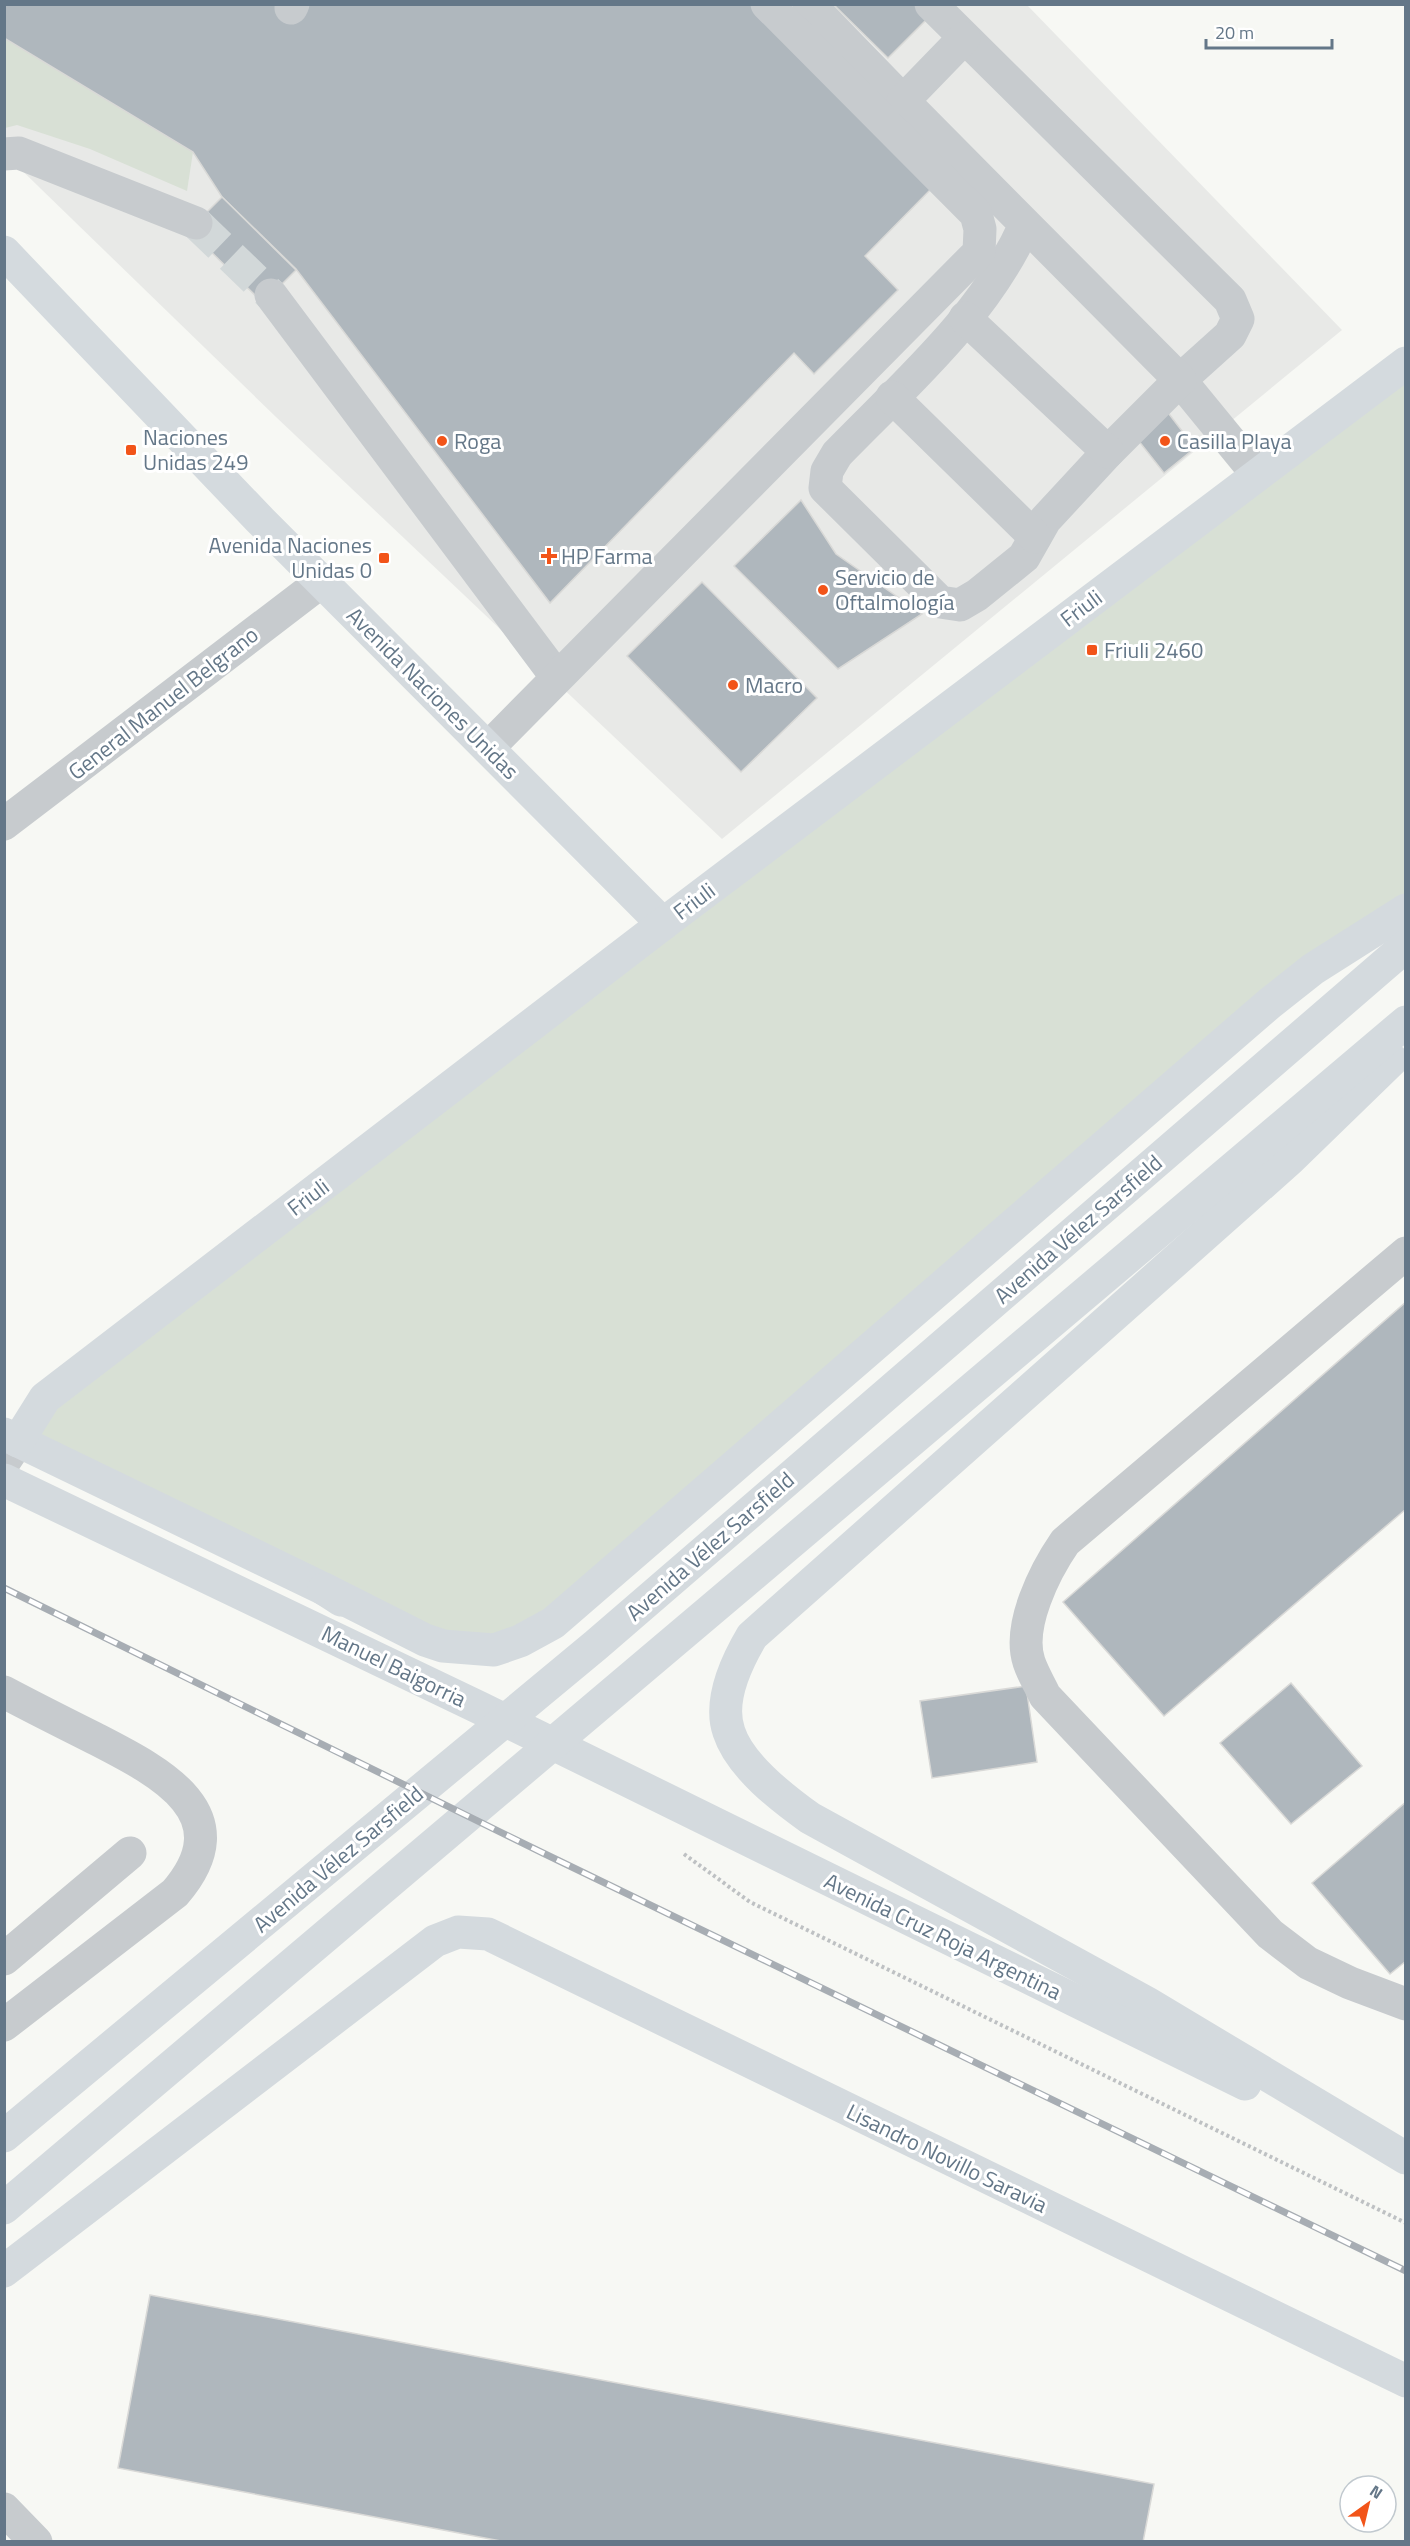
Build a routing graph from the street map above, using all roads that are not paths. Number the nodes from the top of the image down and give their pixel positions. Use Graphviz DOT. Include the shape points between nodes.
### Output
graph roads {
  1 [pos="767,4"];
  2 [pos="809,4"];
  3 [pos="931,4"];
  4 [pos="964,38"];
  5 [pos="903,100"];
  6 [pos="4,154"];
  7 [pos="196,223"];
  8 [pos="1025,225"];
  9 [pos="4,252"];
  10 [pos="271,295"];
  11 [pos="965,318"];
  12 [pos="1406,363"];
  13 [pos="1180,380"];
  14 [pos="892,397"];
  15 [pos="1108,452"];
  16 [pos="1257,474"];
  17 [pos="1035,537"];
  18 [pos="321,582"];
  19 [pos="556,676"];
  20 [pos="488,748"];
  21 [pos="4,824"];
  22 [pos="1406,910"];
  23 [pos="663,924"];
  24 [pos="1406,946"];
  25 [pos="1406,1022"];
  26 [pos="1406,1047"];
  27 [pos="1406,1253"];
  28 [pos="9,1446"];
  29 [pos="4,1480"];
  30 [pos="324,1589"];
  31 [pos="4,1692"];
  32 [pos="480,1708"];
  33 [pos="130,1853"];
  34 [pos="4,1959"];
  35 [pos="1406,2004"];
  36 [pos="4,2025"];
  37 [pos="4,2136"];
  38 [pos="1406,2158"];
  39 [pos="1406,2163"];
  40 [pos="4,2208"];
  41 [pos="4,2271"];
  42 [pos="1406,2382"];
  43 [pos="4,2510"];
  44 [pos="36,2541"];
  1 -- 19 [label="street" via="976,214 980,252"];
  2 -- 5 [label="street"];
  3 -- 4 [label="street"];
  4 -- 5 [label="street"];
  4 -- 13 [label="street" via="1230,300 1238,319 1230,335"];
  5 -- 8 [label="street"];
  6 -- 7 [label="street" via="19,153"];
  8 -- 11 [label="street" via="1012,254"];
  8 -- 13 [label="street"];
  9 -- 18 [label="main road, Avenida Naciones Unidas"];
  10 -- 19 [label="street"];
  11 -- 14 [label="street"];
  11 -- 15 [label="street"];
  12 -- 16 [label="main road, Friuli"];
  13 -- 15 [label="street"];
  13 -- 16 [label="street"];
  14 -- 17 [label="street"];
  14 -- 17 [label="street" via="837,454 827,471 825,488 940,602 960,605 977,595 1024,557"];
  15 -- 17 [label="street" via="1045,520"];
  16 -- 23 [label="main road, Friuli"];
  18 -- 20 [label="main road, Avenida Naciones Unidas"];
  18 -- 21 [label="street, General Manuel Belgrano"];
  19 -- 20 [label="street"];
  20 -- 23 [label="main road, Avenida Naciones Unidas"];
  22 -- 30 [label="main road" via="1313,969 1270,1003 553,1623 494,1650 443,1646"];
  23 -- 28 [label="main road, Friuli" via="45,1398"];
  24 -- 37 [label="main road, Avenida Vélez Sarsfield" via="596,1645"];
  25 -- 40 [label="main road"];
  26 -- 38 [label="main road" via="1289,1160 752,1636 736,1662 726,1711 729,1733 744,1758 778,1794 810,1818 1147,2003"];
  27 -- 35 [label="street" via="1065,1542 1050,1563 1026,1627 1029,1661 1045,1696 1269,1934 1308,1963"];
  28 -- 30 [label="main road, Manuel Baigorria"];
  29 -- 32 [label="main road, Manuel Baigorria"];
  30 -- 32 [label="main road, Manuel Baigorria" via="410,1644"];
  31 -- 36 [label="street" via="149,1766 190,1805 200,1830 200,1851 190,1875 174,1893"];
  32 -- 39 [label="main road, Avenida Cruz Roja Argentina"];
  33 -- 34 [label="street"];
  41 -- 42 [label="main road, Lisandro Novillo Saravia" via="435,1941 458,1932 488,1934"];
  43 -- 44 [label="street"];
}
